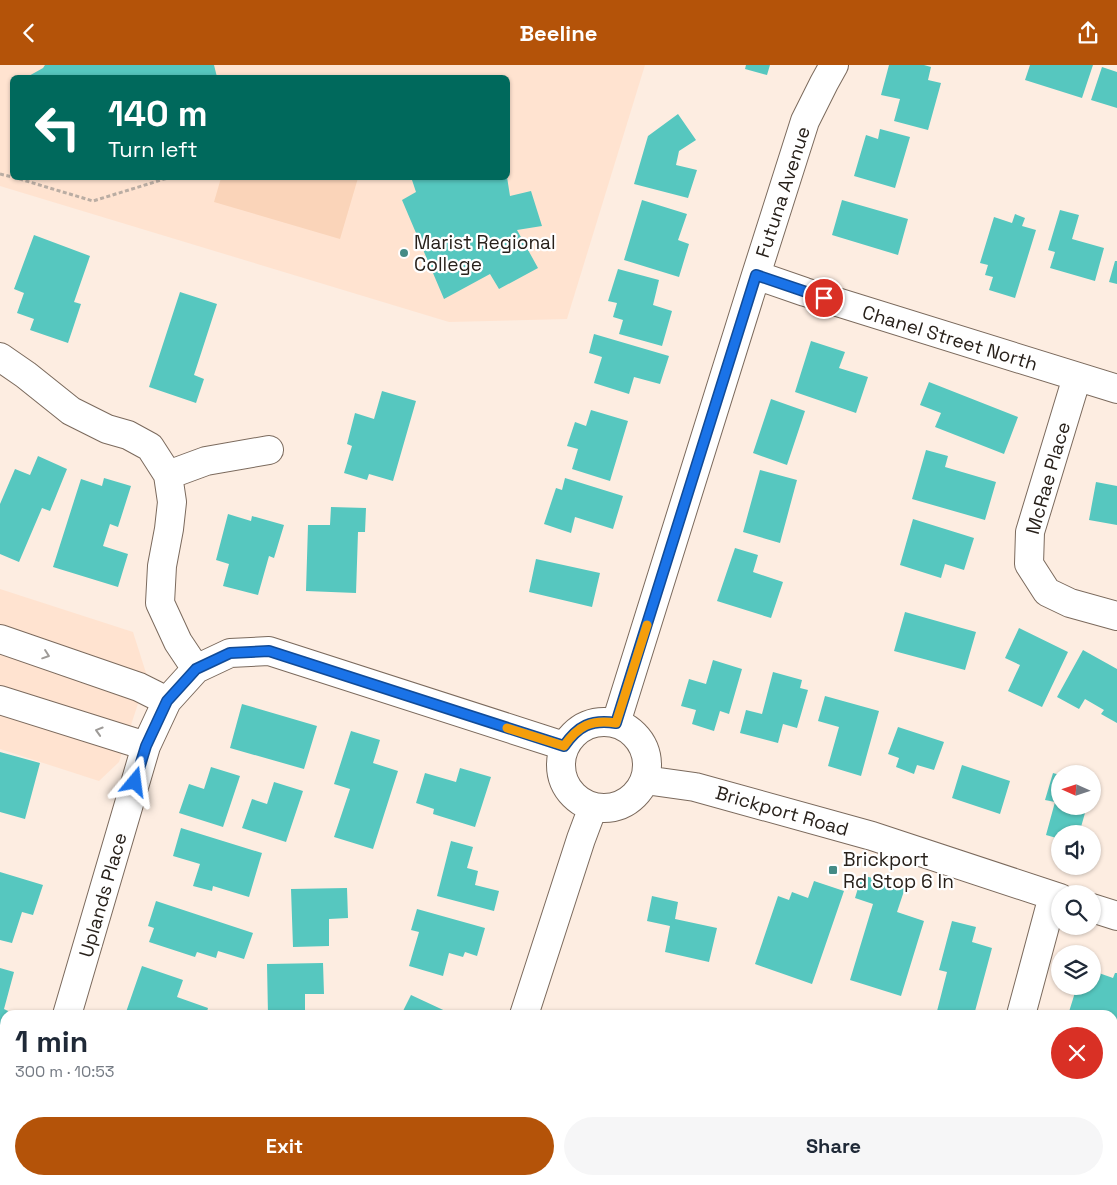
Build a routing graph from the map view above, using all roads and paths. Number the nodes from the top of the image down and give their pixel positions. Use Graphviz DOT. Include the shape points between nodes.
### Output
graph roads {
  1 [pos="834,65"];
  2 [pos="23,180"];
  3 [pos="161,180"];
  4 [pos="756,275"];
  5 [pos="0,357"];
  6 [pos="1077,377"];
  7 [pos="1117,389"];
  8 [pos="269,450"];
  9 [pos="168,475"];
  10 [pos="1117,616"];
  11 [pos="0,639"];
  12 [pos="196,669"];
  13 [pos="0,700"];
  14 [pos="167,701"];
  15 [pos="616,723"];
  16 [pos="146,746"];
  17 [pos="564,746"];
  18 [pos="645,780"];
  19 [pos="593,807"];
  20 [pos="1051,895"];
  21 [pos="1101,911"];
  22 [pos="1051,914"];
  23 [pos="1117,916"];
  24 [pos="68,1010"];
  25 [pos="526,1010"];
  26 [pos="1022,1010"];
  1 -- 4 [label="street, Futuna Avenue" via="806,121"];
  2 -- 3 [label="path" via="93,201"];
  4 -- 6 [label="street, Chanel Street North"];
  4 -- 15 [label="street, Futuna Avenue"];
  5 -- 9 [label="street" via="71,411 150,447"];
  6 -- 7 [label="street, Chanel Street North"];
  6 -- 10 [label="street, McRae Place" via="1030,532 1029,564 1047,592 1070,603"];
  8 -- 9 [label="street" via="206,461"];
  9 -- 12 [label="street" via="172,502 160,603 178,642"];
  11 -- 14 [label="street, one-way" via="139,687"];
  12 -- 14 [label="street, Uplands Place"];
  12 -- 17 [label="street, Uplands Place" via="230,653 269,651"];
  16 -- 13 [label="street, one-way"];
  14 -- 16 [label="street, Uplands Place"];
  15 -- 17 [label="street" via="592,723 571,736"];
  15 -- 18 [label="street" via="639,739 648,766"];
  16 -- 24 [label="street, Uplands Place"];
  17 -- 19 [label="street" via="560,771 564,784 581,803"];
  18 -- 19 [label="street" via="630,800 606,809"];
  18 -- 20 [label="street, Brickport Road" via="695,787 872,837"];
  19 -- 25 [label="street"];
  21 -- 23 [label="street"];
  22 -- 26 [label="street"];
}
